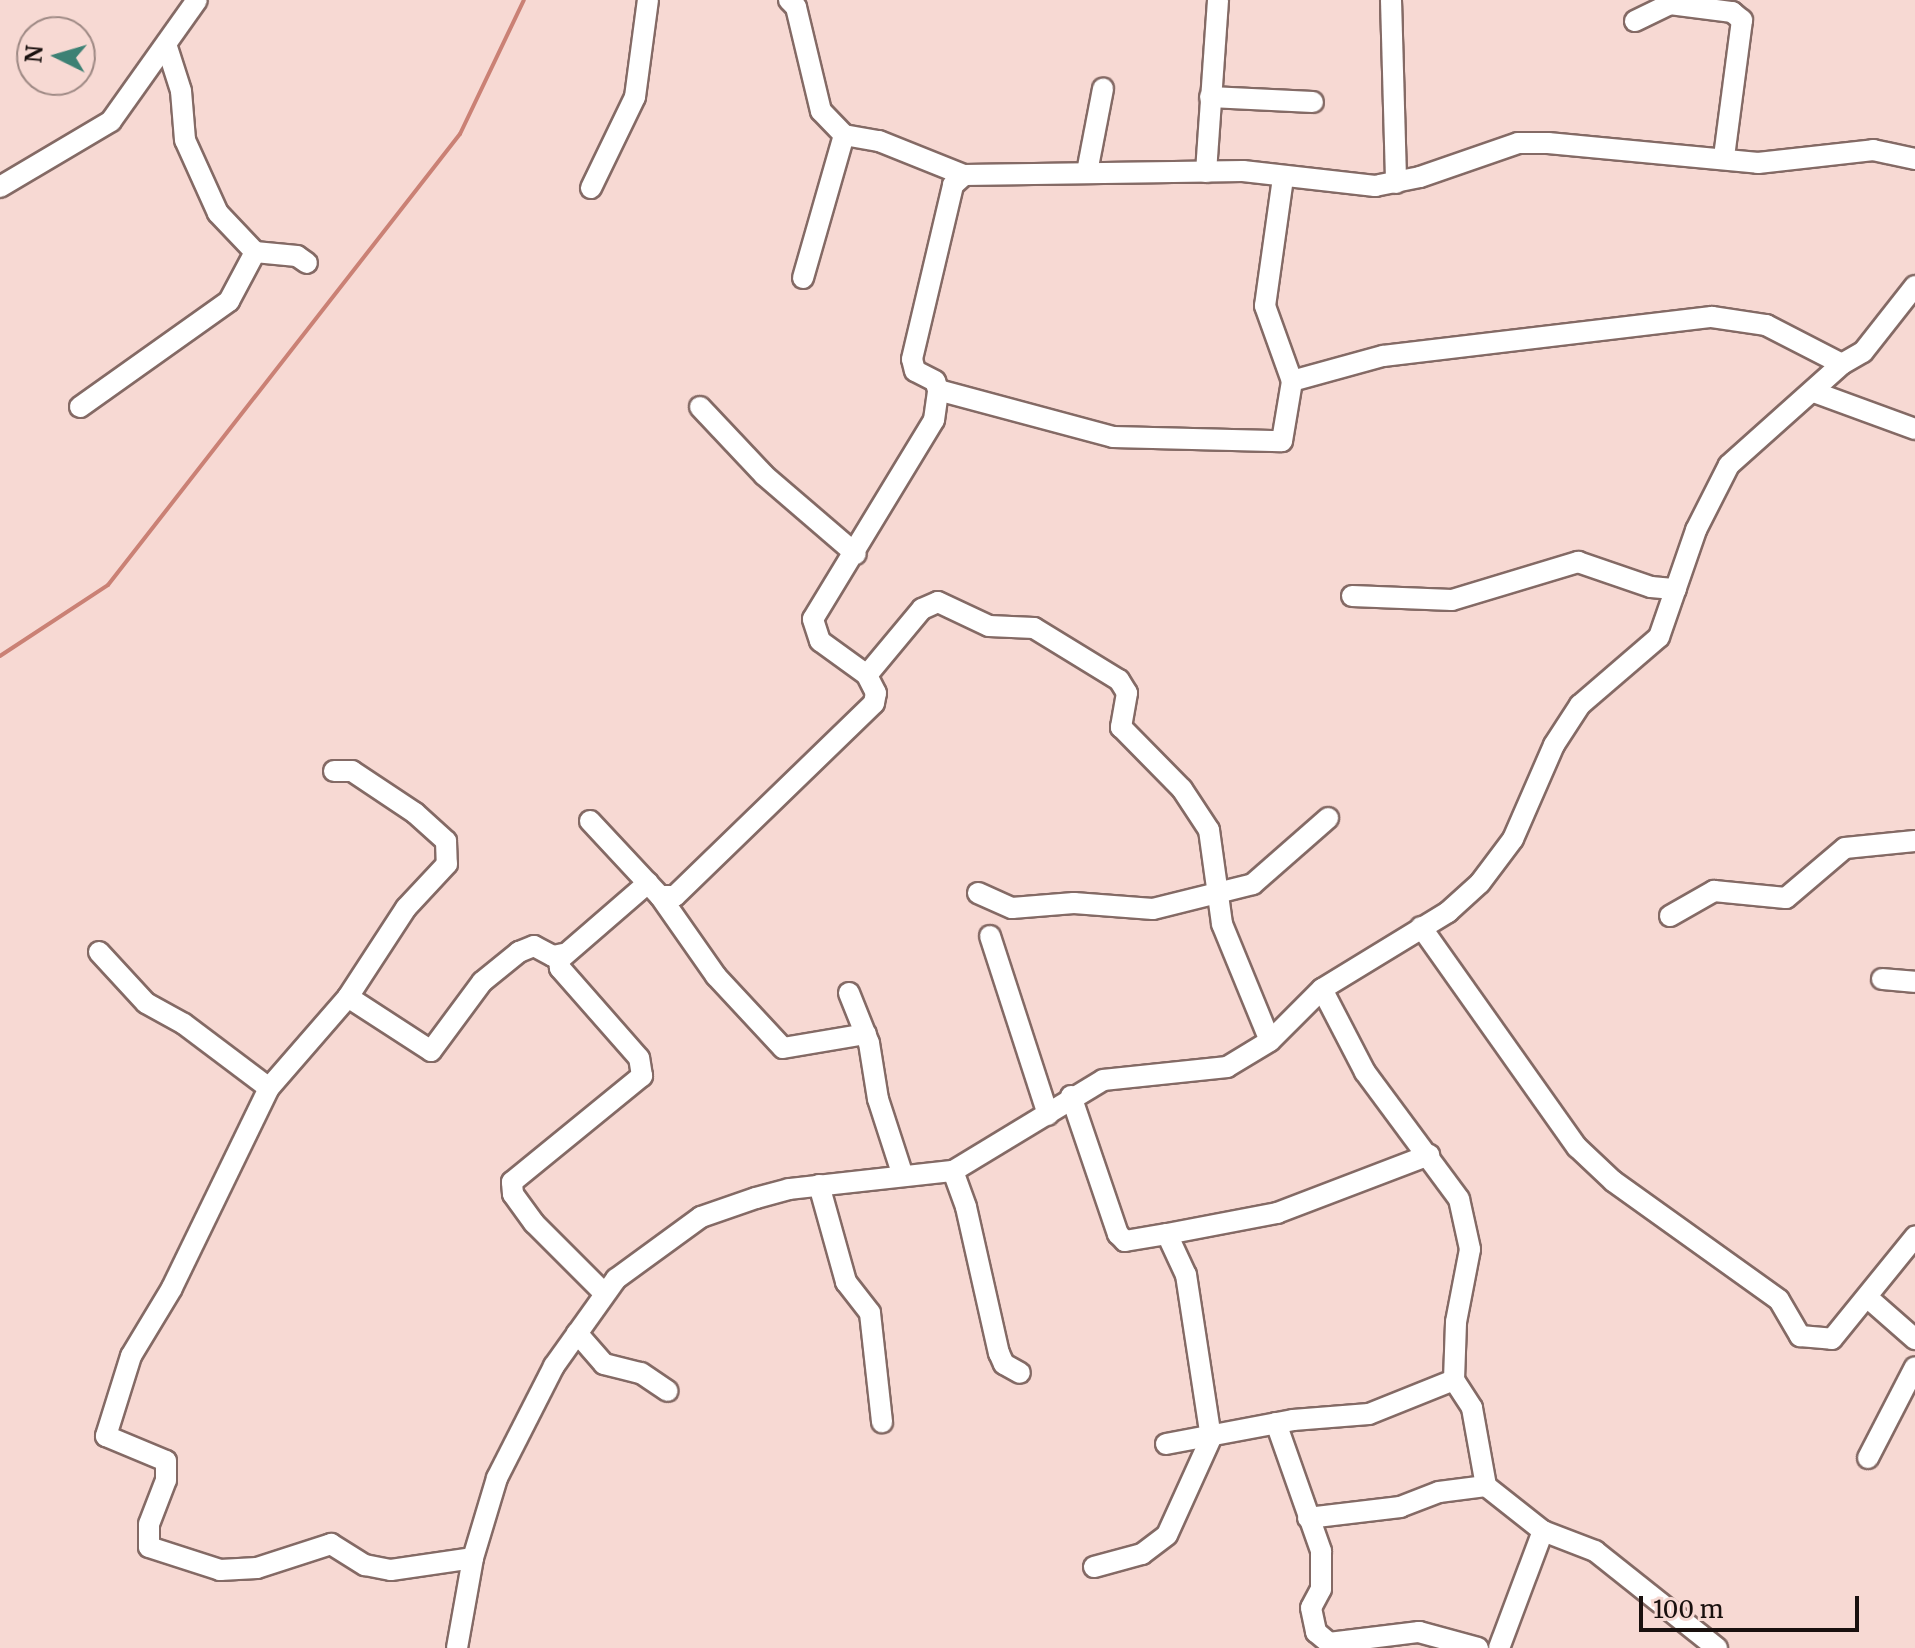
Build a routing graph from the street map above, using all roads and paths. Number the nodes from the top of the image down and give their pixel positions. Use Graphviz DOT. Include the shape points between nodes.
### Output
graph roads {
  1 [pos="197,0"];
  2 [pos="648,0"];
  3 [pos="789,0"];
  4 [pos="1218,0"];
  5 [pos="1391,0"];
  6 [pos="1635,21"];
  7 [pos="167,47"];
  8 [pos="1103,89"];
  9 [pos="1210,97"];
  10 [pos="1313,102"];
  11 [pos="844,135"];
  12 [pos="1724,157"];
  13 [pos="1915,159"];
  14 [pos="1087,172"];
  15 [pos="1206,172"];
  16 [pos="964,175"];
  17 [pos="1283,178"];
  18 [pos="1396,183"];
  19 [pos="0,187"];
  20 [pos="591,188"];
  21 [pos="255,252"];
  22 [pos="307,263"];
  23 [pos="803,278"];
  24 [pos="1915,286"];
  25 [pos="1842,364"];
  26 [pos="1292,381"];
  27 [pos="1814,392"];
  28 [pos="944,395"];
  29 [pos="80,407"];
  30 [pos="700,407"];
  31 [pos="1915,429"];
  32 [pos="856,554"];
  33 [pos="1676,589"];
  34 [pos="1352,596"];
  35 [pos="867,675"];
  36 [pos="334,771"];
  37 [pos="1328,818"];
  38 [pos="590,821"];
  39 [pos="1915,841"];
  40 [pos="654,890"];
  41 [pos="978,893"];
  42 [pos="1217,895"];
  43 [pos="1670,916"];
  44 [pos="1421,927"];
  45 [pos="990,936"];
  46 [pos="99,952"];
  47 [pos="563,954"];
  48 [pos="1882,979"];
  49 [pos="1915,982"];
  50 [pos="1322,989"];
  51 [pos="849,993"];
  52 [pos="348,997"];
  53 [pos="866,1034"];
  54 [pos="1270,1041"];
  55 [pos="269,1088"];
  56 [pos="1071,1096"];
  57 [pos="1048,1115"];
  58 [pos="1429,1155"];
  59 [pos="953,1171"];
  60 [pos="903,1176"];
  61 [pos="819,1185"];
  62 [pos="1167,1234"];
  63 [pos="1915,1237"];
  64 [pos="604,1293"];
  65 [pos="1867,1297"];
  66 [pos="577,1333"];
  67 [pos="1915,1339"];
  68 [pos="1915,1367"];
  69 [pos="1020,1373"];
  70 [pos="1454,1380"];
  71 [pos="668,1391"];
  72 [pos="882,1422"];
  73 [pos="1276,1423"];
  74 [pos="1211,1438"];
  75 [pos="1166,1444"];
  76 [pos="1868,1458"];
  77 [pos="1486,1486"];
  78 [pos="1308,1518"];
  79 [pos="1543,1531"];
  80 [pos="473,1558"];
  81 [pos="1094,1567"];
  82 [pos="457,1648"];
  83 [pos="1478,1648"];
  84 [pos="1499,1648"];
  85 [pos="1717,1648"];
  1 -- 7 [label="street"];
  2 -- 20 [label="street" via="635,97"];
  3 -- 11 [label="street" via="796,7 821,111"];
  4 -- 9 [label="street"];
  5 -- 18 [label="street"];
  6 -- 12 [label="street" via="1670,4 1732,12 1742,20"];
  7 -- 19 [label="street" via="111,121"];
  7 -- 21 [label="street" via="181,91 185,140 218,213"];
  8 -- 14 [label="street"];
  9 -- 10 [label="street"];
  9 -- 15 [label="street"];
  11 -- 16 [label="street" via="879,141"];
  11 -- 23 [label="street"];
  12 -- 13 [label="street" via="1758,163 1873,150"];
  12 -- 18 [label="street" via="1518,143"];
  14 -- 15 [label="street"];
  14 -- 16 [label="street"];
  15 -- 17 [label="street"];
  16 -- 28 [label="street" via="953,185 912,359 915,371 935,381"];
  17 -- 18 [label="street"];
  17 -- 26 [label="street" via="1265,306"];
  21 -- 22 [label="street" via="297,256"];
  21 -- 29 [label="street" via="229,301"];
  24 -- 25 [label="street" via="1886,328"];
  25 -- 26 [label="street" via="1766,325 1712,317 1383,356"];
  25 -- 27 [label="street"];
  26 -- 28 [label="street" via="1282,441 1113,437"];
  27 -- 31 [label="street"];
  27 -- 33 [label="street" via="1729,465 1707,505"];
  28 -- 32 [label="street" via="912,463"];
  30 -- 32 [label="street" via="764,475"];
  32 -- 35 [label="street" via="818,609 813,627 820,641"];
  33 -- 34 [label="street" via="1651,587 1578,562 1452,600"];
  33 -- 44 [label="street" via="1659,637 1567,723 1498,861 1448,912"];
  35 -- 40 [label="street" via="876,693 870,708 683,890"];
  35 -- 42 [label="street" via="922,609 938,602 989,626 1034,628 1096,662 1127,689 1120,723 1125,733 1201,814 1213,846"];
  36 -- 52 [label="street" via="352,771 446,841 447,864 406,908"];
  37 -- 42 [label="street" via="1253,884"];
  38 -- 40 [label="street"];
  39 -- 43 [label="street" via="1845,848 1786,898 1714,891"];
  40 -- 47 [label="street"];
  40 -- 53 [label="street" via="716,976 783,1048"];
  41 -- 42 [label="street" via="1012,908 1074,903 1141,910"];
  42 -- 54 [label="street" via="1222,924"];
  44 -- 50 [label="street"];
  44 -- 65 [label="street" via="1577,1147 1613,1181 1779,1300 1800,1336 1832,1339"];
  45 -- 57 [label="street"];
  46 -- 55 [label="street" via="146,1003 184,1024"];
  47 -- 52 [label="street" via="553,956 534,946 519,952 482,982 431,1051"];
  47 -- 64 [label="street" via="560,968 644,1068 642,1076 520,1172 512,1182 513,1194 551,1243"];
  48 -- 49 [label="street"];
  50 -- 54 [label="street"];
  50 -- 58 [label="street" via="1365,1072"];
  51 -- 53 [label="street"];
  52 -- 55 [label="street"];
  53 -- 60 [label="street" via="878,1099"];
  54 -- 56 [label="street" via="1227,1067 1103,1080"];
  55 -- 80 [label="street" via="172,1288 131,1356 106,1436 166,1461 166,1480 149,1524 149,1547 220,1570 257,1568 331,1544 365,1565 391,1570"];
  56 -- 57 [label="street"];
  56 -- 62 [label="street" via="1121,1239"];
  57 -- 59 [label="street"];
  58 -- 62 [label="street" via="1277,1213"];
  58 -- 70 [label="street" via="1459,1199 1470,1249 1456,1322"];
  59 -- 60 [label="street"];
  59 -- 69 [label="street" via="999,1353 1004,1364"];
  60 -- 61 [label="street"];
  61 -- 64 [label="street" via="701,1217 656,1247"];
  61 -- 72 [label="street" via="846,1282 870,1313"];
  62 -- 74 [label="street" via="1186,1275"];
  63 -- 65 [label="street"];
  64 -- 66 [label="street"];
  65 -- 67 [label="street"];
  66 -- 71 [label="street" via="604,1364 641,1373"];
  66 -- 80 [label="street" via="554,1366 497,1478"];
  68 -- 76 [label="street"];
  70 -- 73 [label="street" via="1369,1414"];
  70 -- 77 [label="street" via="1472,1408"];
  73 -- 74 [label="street"];
  73 -- 78 [label="street"];
  74 -- 75 [label="street"];
  74 -- 81 [label="street" via="1167,1535 1142,1554"];
  77 -- 78 [label="street" via="1439,1492 1400,1507"];
  77 -- 79 [label="street"];
  78 -- 83 [label="street" via="1321,1551 1321,1589 1311,1608 1316,1632 1329,1643 1419,1632"];
  79 -- 84 [label="street"];
  79 -- 85 [label="street" via="1595,1551"];
  80 -- 82 [label="street"];
}
